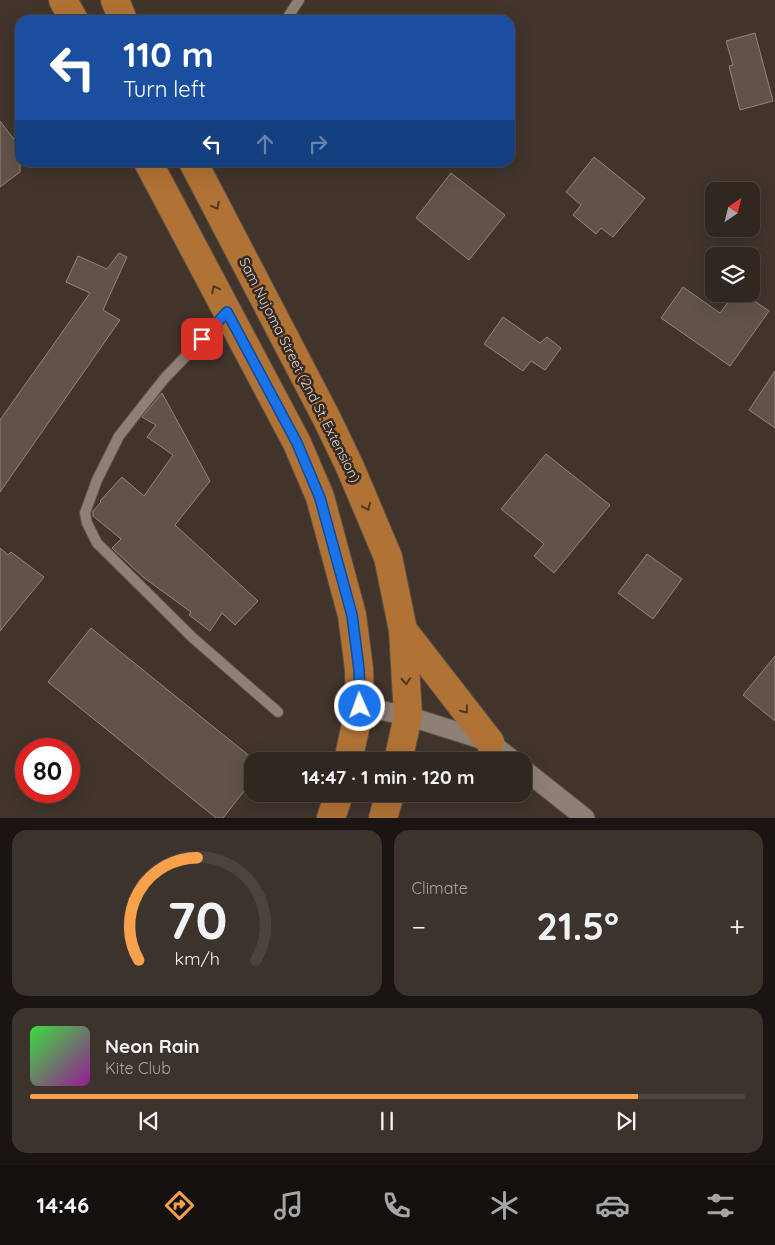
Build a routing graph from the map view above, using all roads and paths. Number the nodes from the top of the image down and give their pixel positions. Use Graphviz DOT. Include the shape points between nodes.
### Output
graph roads {
  1 [pos="63,0"];
  2 [pos="115,0"];
  3 [pos="299,0"];
  4 [pos="71,15"];
  5 [pos="121,15"];
  6 [pos="289,15"];
  7 [pos="151,167"];
  8 [pos="196,167"];
  9 [pos="227,312"];
  10 [pos="403,630"];
  11 [pos="360,706"];
  12 [pos="278,712"];
  13 [pos="408,716"];
  14 [pos="490,742"];
  15 [pos="350,752"];
  16 [pos="400,752"];
  17 [pos="503,752"];
  18 [pos="532,776"];
  19 [pos="336,802"];
  20 [pos="388,802"];
  21 [pos="331,818"];
  22 [pos="383,818"];
  23 [pos="585,818"];
  1 -- 4 [label="highway"];
  2 -- 5 [label="highway"];
  3 -- 6 [label="lane"];
  9 -- 7 [label="highway, one-way"];
  8 -- 10 [label="highway, Sam Nujoma Street (2nd St. Extension), one-way" via="350,467 388,558"];
  9 -- 11 [label="highway" via="297,443 320,498 352,615"];
  9 -- 12 [label="lane" via="164,379 119,436 85,513 97,543 193,638"];
  10 -- 13 [label="highway, Sam Nujoma Street (2nd St. Extension), one-way"];
  10 -- 14 [label="highway, one-way"];
  11 -- 13 [label="street"];
  11 -- 15 [label="highway"];
  13 -- 14 [label="street"];
  13 -- 16 [label="highway, Sam Nujoma Street (2nd St. Extension)"];
  14 -- 17 [label="street"];
  18 -- 23 [label="street"];
  19 -- 21 [label="highway"];
  20 -- 22 [label="highway"];
}
